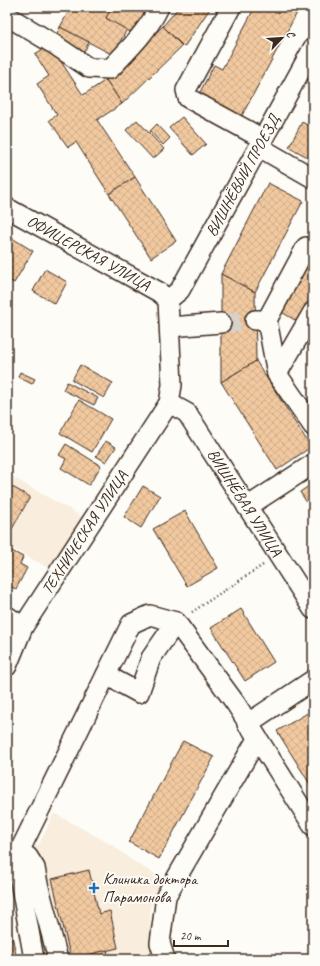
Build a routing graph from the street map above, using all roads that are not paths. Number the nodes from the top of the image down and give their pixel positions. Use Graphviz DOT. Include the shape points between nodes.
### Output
graph roads {
  1 [pos="159,7"];
  2 [pos="231,7"];
  3 [pos="21,17"];
  4 [pos="313,48"];
  5 [pos="261,143"];
  6 [pos="313,178"];
  7 [pos="7,208"];
  8 [pos="306,247"];
  9 [pos="168,300"];
  10 [pos="313,312"];
  11 [pos="221,323"];
  12 [pos="170,327"];
  13 [pos="278,374"];
  14 [pos="169,403"];
  15 [pos="313,426"];
  16 [pos="313,464"];
  17 [pos="247,507"];
  18 [pos="313,609"];
  19 [pos="7,616"];
  20 [pos="176,622"];
  21 [pos="23,627"];
  22 [pos="7,666"];
  23 [pos="106,675"];
  24 [pos="313,680"];
  25 [pos="252,731"];
  26 [pos="312,820"];
  27 [pos="16,858"];
  28 [pos="34,959"];
  29 [pos="58,959"];
  30 [pos="164,959"];
  1 -- 3 [label="street" via="143,33 110,69 89,68"];
  2 -- 5 [label="street" via="186,90 188,98"];
  4 -- 5 [label="street, ВИШНЁВЫЙ ПРОЕЗД"];
  5 -- 6 [label="street"];
  5 -- 9 [label="street, ВИШНЁВЫЙ ПРОЕЗД" via="180,290"];
  7 -- 9 [label="street, ОФИЦЕРСКАЯ УЛИЦА" via="159,292"];
  8 -- 13 [label="street" via="261,320"];
  9 -- 12 [label="street"];
  10 -- 13 [label="street"];
  11 -- 12 [label="street"];
  12 -- 14 [label="street" via="172,385"];
  13 -- 15 [label="street"];
  14 -- 17 [label="street, ВИШНЁВАЯ УЛИЦА" via="187,413"];
  14 -- 21 [label="street, ТЕХНИЧЕСКАЯ УЛИЦА"];
  16 -- 17 [label="street"];
  17 -- 18 [label="street, ВИШНЁВАЯ УЛИЦА"];
  19 -- 21 [label="street"];
  20 -- 23 [label="street" via="150,615 131,624"];
  20 -- 23 [label="street" via="151,658 139,692"];
  20 -- 25 [label="street" via="236,704"];
  21 -- 22 [label="street, ТЕХНИЧЕСКАЯ УЛИЦА"];
  23 -- 27 [label="street"];
  24 -- 25 [label="street"];
  25 -- 26 [label="street"];
  25 -- 30 [label="street" via="166,896 160,943"];
  27 -- 28 [label="street"];
  27 -- 29 [label="street" via="28,857 35,868"];
}
